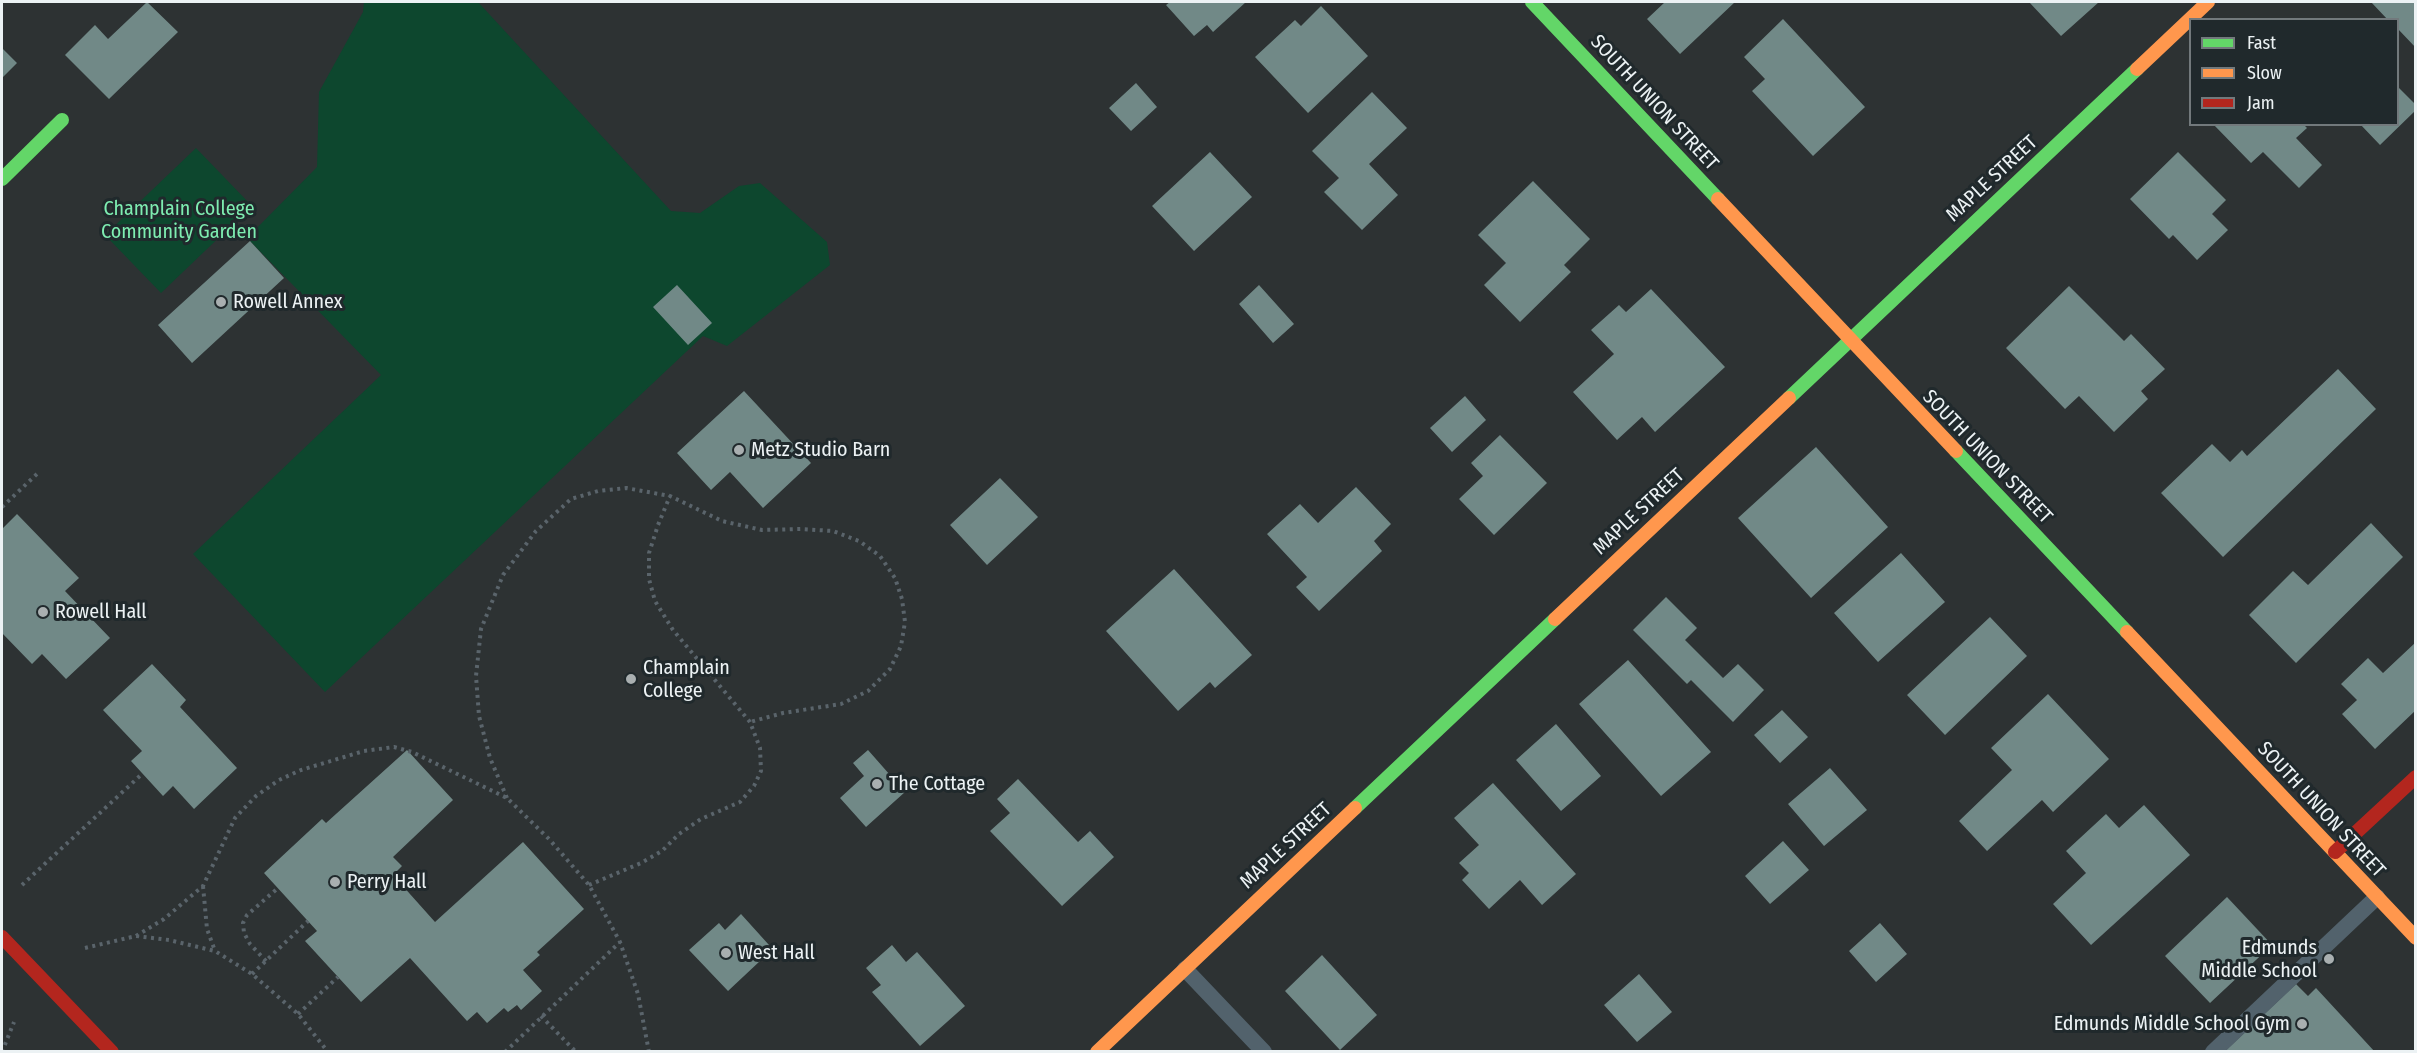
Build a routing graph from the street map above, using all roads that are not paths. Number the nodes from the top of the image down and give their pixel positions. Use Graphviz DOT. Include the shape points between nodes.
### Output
graph roads {
  1 [pos="1532,2"];
  2 [pos="2208,2"];
  3 [pos="2191,18"];
  4 [pos="2189,20"];
  5 [pos="62,120"];
  6 [pos="2,179"];
  7 [pos="1850,340"];
  8 [pos="2415,777"];
  9 [pos="2335,852"];
  10 [pos="2377,897"];
  11 [pos="2,938"];
  12 [pos="2415,938"];
  13 [pos="1185,969"];
  14 [pos="112,1052"];
  15 [pos="1097,1052"];
  16 [pos="1264,1052"];
  17 [pos="2212,1052"];
  1 -- 7 [label="street, SOUTH UNION STREET"];
  2 -- 3 [label="street, MAPLE STREET"];
  4 -- 7 [label="street, MAPLE STREET"];
  5 -- 6 [label="street"];
  7 -- 9 [label="street, SOUTH UNION STREET"];
  7 -- 13 [label="street, MAPLE STREET"];
  8 -- 9 [label="street"];
  9 -- 10 [label="street, SOUTH UNION STREET"];
  10 -- 12 [label="street, SOUTH UNION STREET"];
  10 -- 17 [label="lane"];
  11 -- 14 [label="street"];
  13 -- 15 [label="street, MAPLE STREET"];
  13 -- 16 [label="lane"];
}
